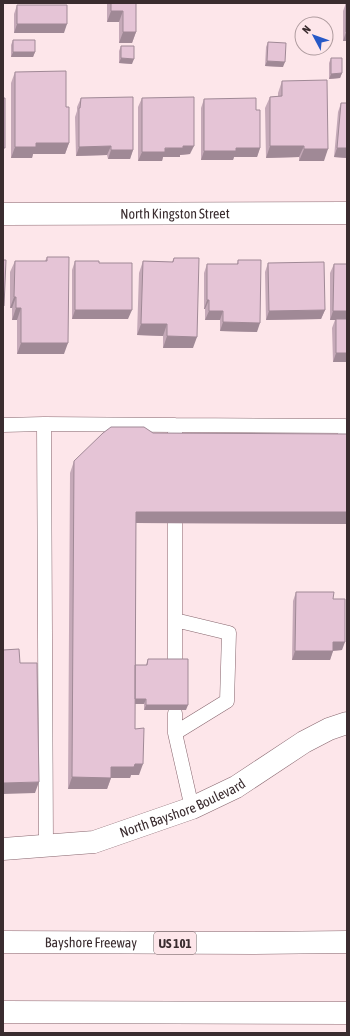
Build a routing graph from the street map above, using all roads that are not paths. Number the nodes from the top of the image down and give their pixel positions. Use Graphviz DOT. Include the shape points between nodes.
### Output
graph roads {
  1 [pos="347,213"];
  2 [pos="3,214"];
  3 [pos="44,424"];
  4 [pos="3,425"];
  5 [pos="175,425"];
  6 [pos="175,445"];
  7 [pos="344,445"];
  8 [pos="175,523"];
  9 [pos="175,620"];
  10 [pos="175,662"];
  11 [pos="175,713"];
  12 [pos="347,723"];
  13 [pos="175,733"];
  14 [pos="192,808"];
  15 [pos="46,845"];
  16 [pos="3,849"];
  17 [pos="3,942"];
  18 [pos="347,942"];
  19 [pos="3,1012"];
  20 [pos="347,1013"];
  1 -- 2 [label="main road, North Kingston Street"];
  3 -- 4 [label="lane"];
  3 -- 5 [label="lane"];
  3 -- 15 [label="lane"];
  5 -- 6 [label="lane"];
  5 -- 7 [label="lane" via="345,426"];
  8 -- 9 [label="lane"];
  9 -- 10 [label="lane"];
  9 -- 13 [label="lane" via="229,633 227,701"];
  11 -- 13 [label="lane"];
  12 -- 14 [label="main road, North Bayshore Boulevard" via="304,742 236,787"];
  13 -- 14 [label="lane"];
  14 -- 15 [label="main road, North Bayshore Boulevard" via="94,842"];
  15 -- 16 [label="main road, North Bayshore Boulevard"];
  17 -- 18 [label="main road, Bayshore Freeway / US 101"];
  19 -- 20 [label="main road"];
}
